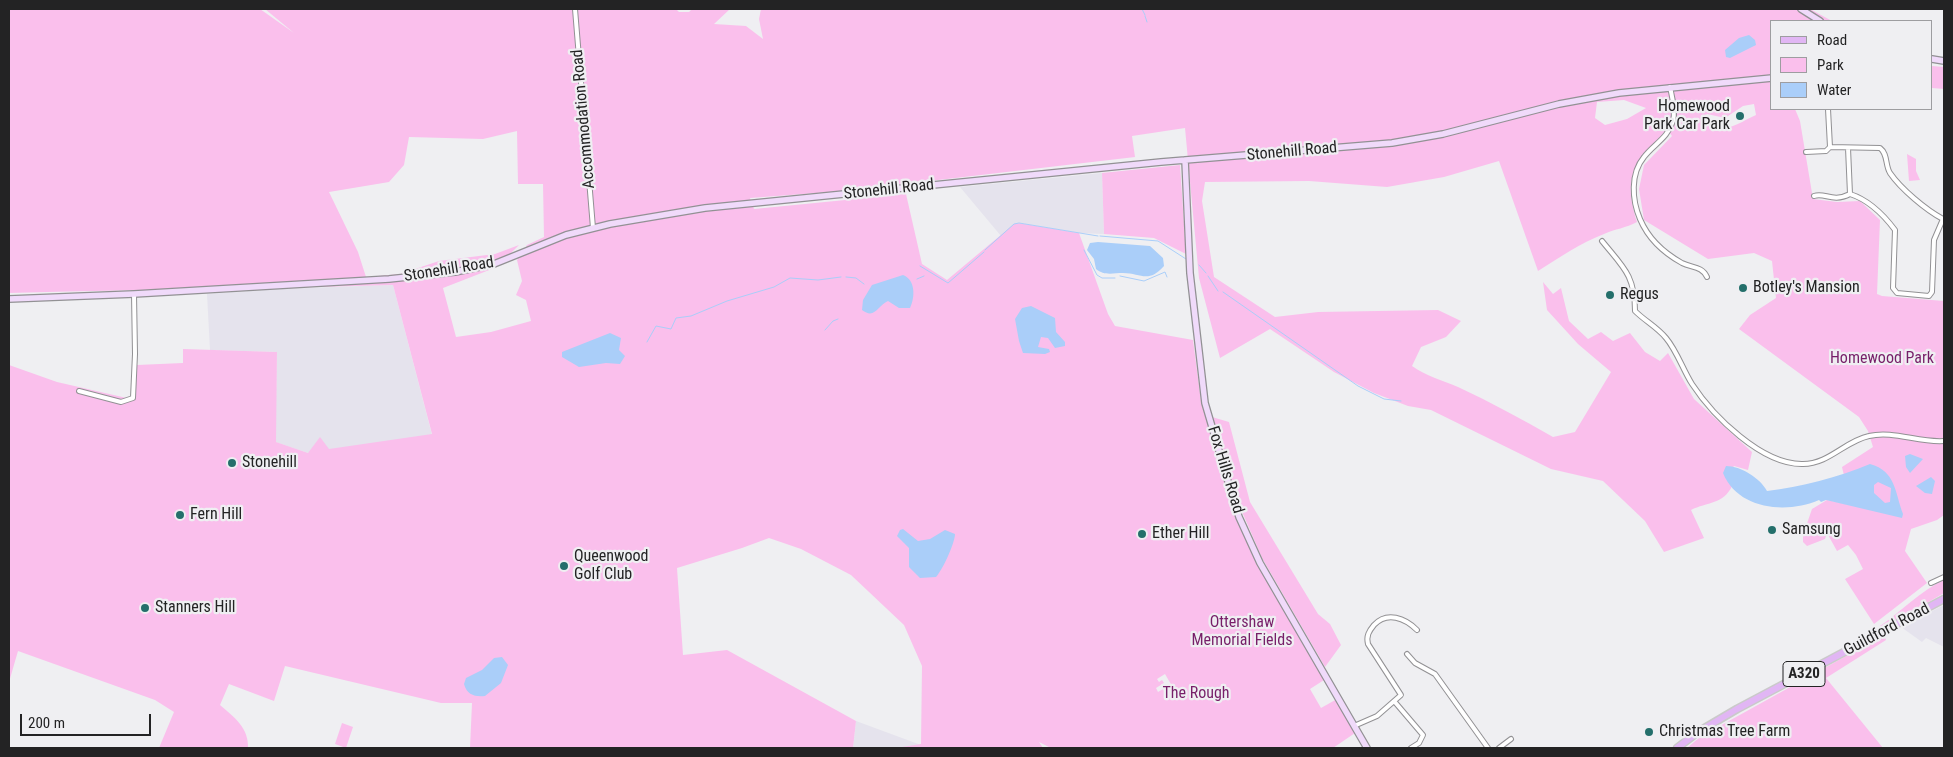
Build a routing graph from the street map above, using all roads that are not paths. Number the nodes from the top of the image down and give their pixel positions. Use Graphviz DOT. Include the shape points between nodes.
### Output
graph roads {
  1 [pos="575,9"];
  2 [pos="1801,9"];
  3 [pos="1818,20"];
  4 [pos="1770,78"];
  5 [pos="1670,87"];
  6 [pos="1828,110"];
  7 [pos="1830,147"];
  8 [pos="1848,148"];
  9 [pos="1806,152"];
  10 [pos="1185,160"];
  11 [pos="1850,194"];
  12 [pos="1814,196"];
  13 [pos="1944,220"];
  14 [pos="593,228"];
  15 [pos="1602,241"];
  16 [pos="1707,278"];
  17 [pos="134,294"];
  18 [pos="9,299"];
  19 [pos="79,391"];
  20 [pos="1944,441"];
  21 [pos="1944,578"];
  22 [pos="1930,583"];
  23 [pos="1943,600"];
  24 [pos="1417,630"];
  25 [pos="1407,654"];
  26 [pos="1394,701"];
  27 [pos="1354,726"];
  28 [pos="1511,739"];
  29 [pos="1367,748"];
  30 [pos="1411,748"];
  31 [pos="1488,748"];
  32 [pos="1498,748"];
  33 [pos="1677,748"];
  1 -- 14 [label="street, Accommodation Road"];
  2 -- 3 [label="street"];
  4 -- 5 [label="street, Stonehill Road"];
  5 -- 10 [label="street, Stonehill Road" via="1559,104 1443,134 1392,143"];
  5 -- 16 [label="street" via="1673,120 1664,138 1638,166 1634,200 1645,231 1657,244 1684,264 1700,268"];
  6 -- 7 [label="street"];
  7 -- 8 [label="street"];
  7 -- 9 [label="street" via="1826,151"];
  8 -- 11 [label="street"];
  8 -- 13 [label="street" via="1883,150 1889,172 1926,209"];
  10 -- 14 [label="street, Stonehill Road" via="705,208"];
  10 -- 27 [label="street, Fox Hills Road" via="1190,273 1206,403 1232,495 1260,563"];
  11 -- 12 [label="street" via="1834,199"];
  11 -- 13 [label="street" via="1870,203 1895,230 1893,288 1897,293 1929,296 1932,292 1934,240"];
  14 -- 17 [label="street, Stonehill Road" via="566,235 485,267 455,272"];
  15 -- 20 [label="street" via="1632,282 1635,311 1654,324 1668,341 1704,401 1752,445 1785,461 1802,464 1816,463 1849,444 1878,434"];
  17 -- 18 [label="street, Stonehill Road"];
  17 -- 19 [label="street" via="136,354 133,398 121,402"];
  21 -- 22 [label="street"];
  23 -- 33 [label="main road, Guildford Road / A320" via="1737,709"];
  24 -- 26 [label="street" via="1406,621 1390,617 1377,622 1368,634 1371,650 1401,693"];
  25 -- 31 [label="street" via="1434,674"];
  26 -- 27 [label="street" via="1376,716"];
  26 -- 30 [label="street" via="1423,735"];
  27 -- 29 [label="street, Fox Hills Road"];
  28 -- 32 [label="street"];
}
